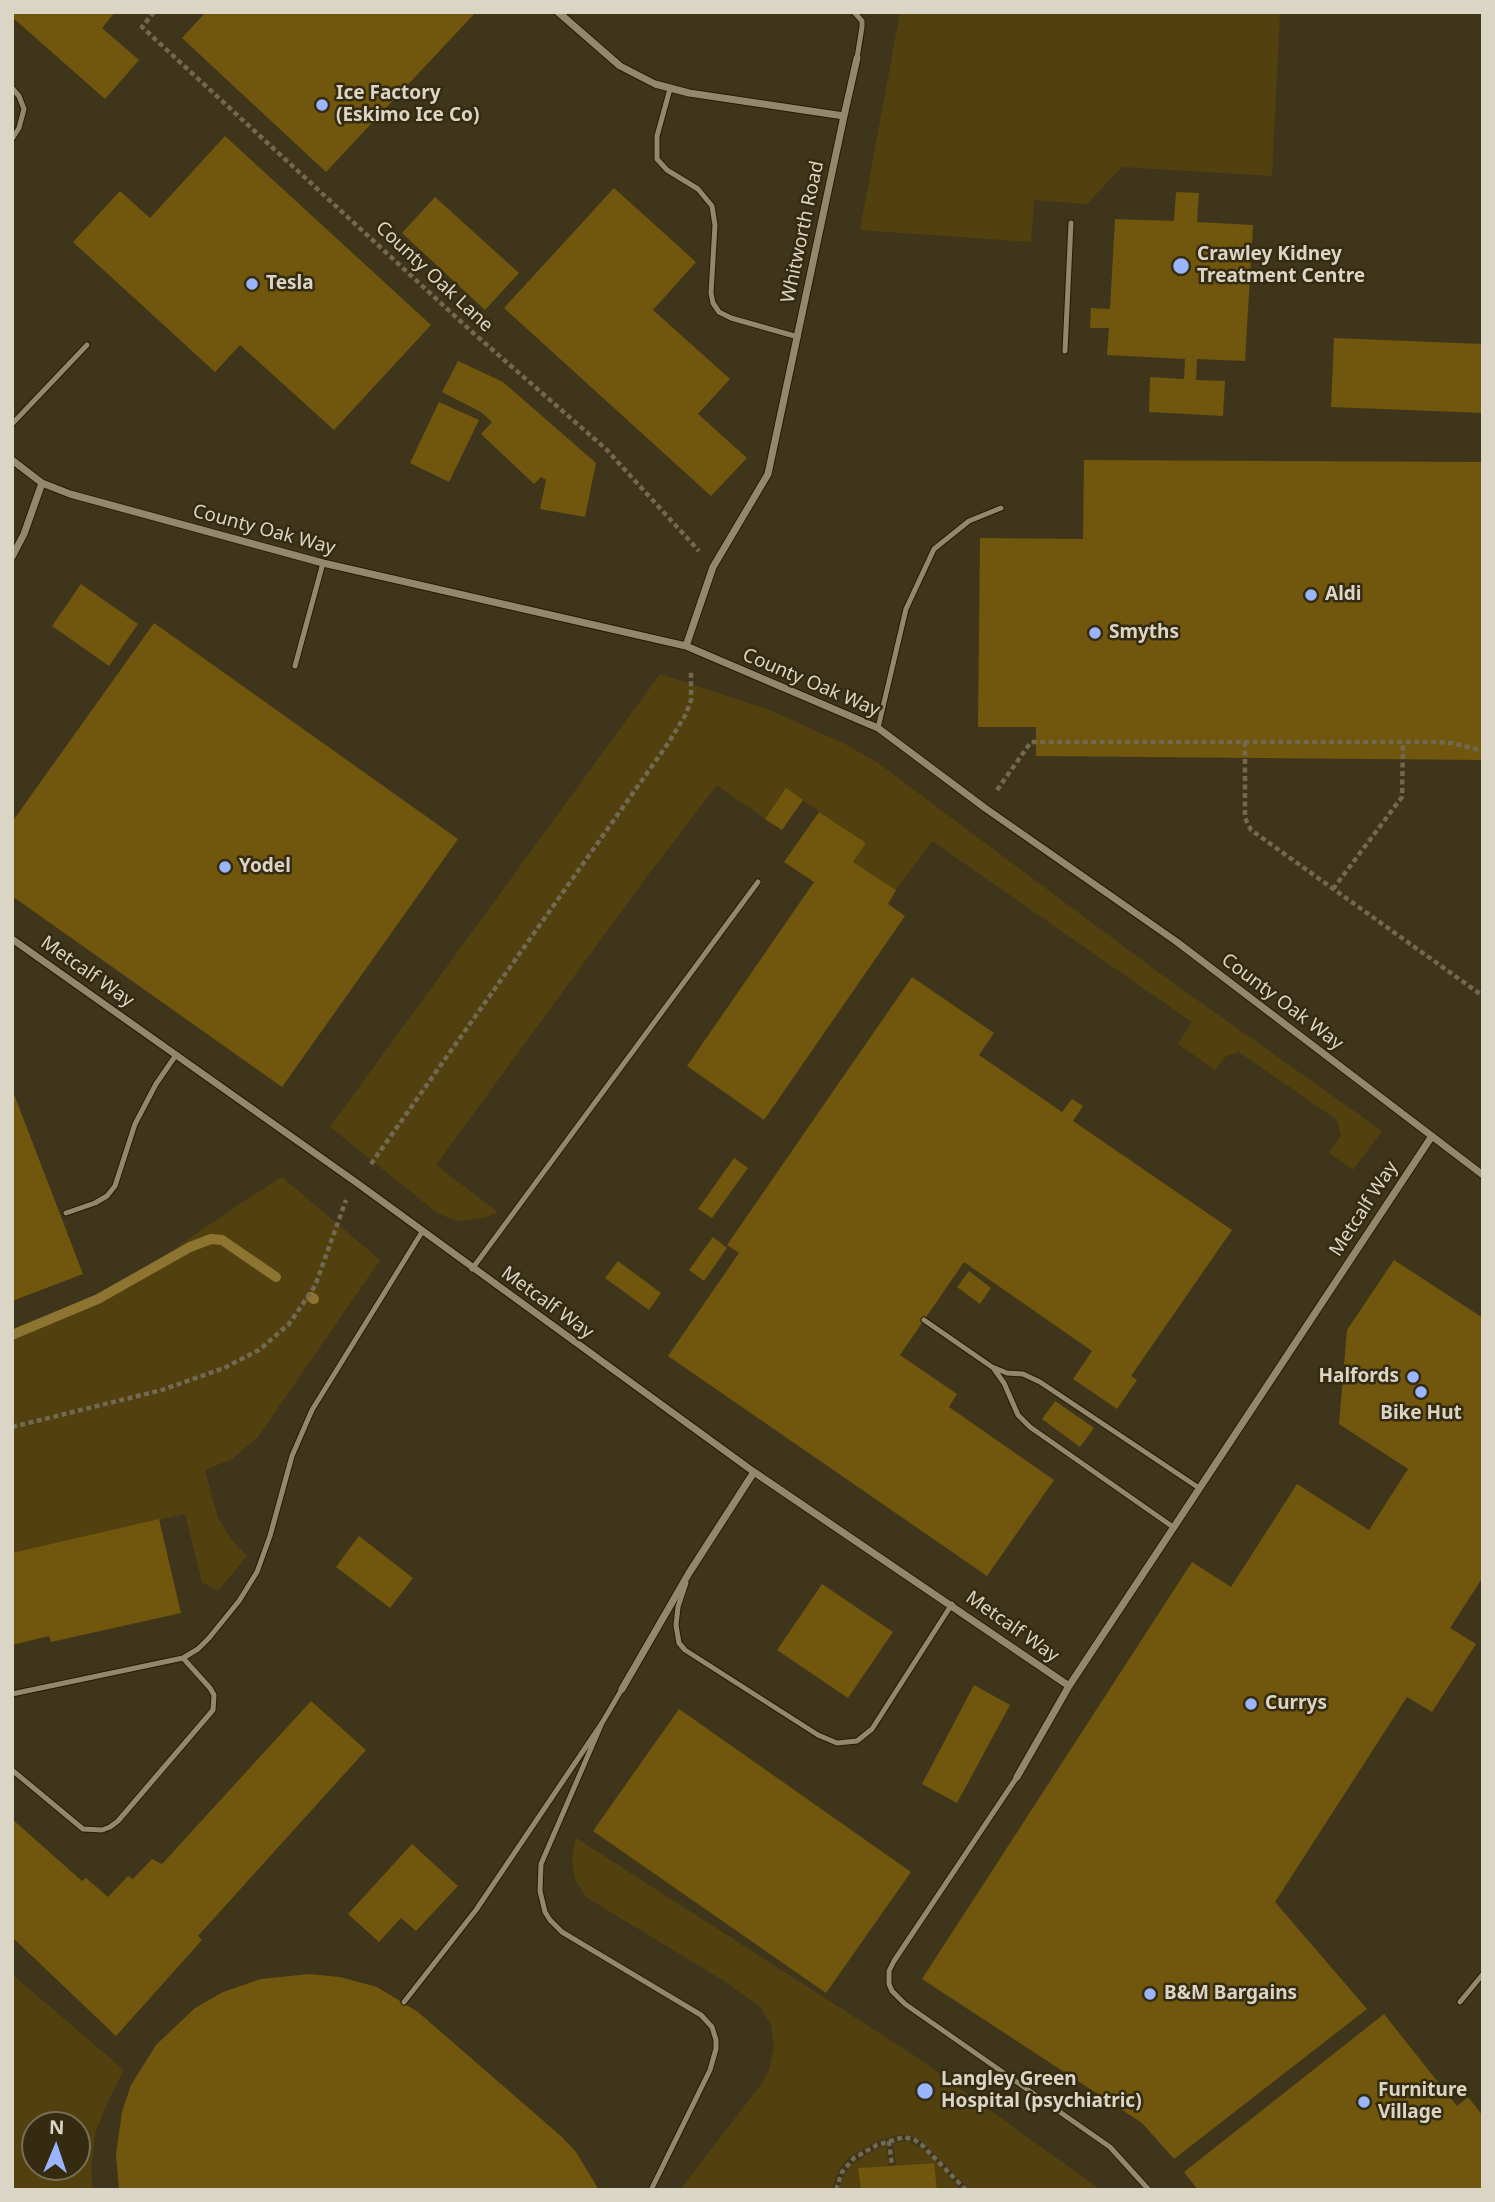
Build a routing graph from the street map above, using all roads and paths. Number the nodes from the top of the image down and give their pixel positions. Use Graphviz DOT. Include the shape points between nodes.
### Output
graph roads {
  1 [pos="154,12"];
  2 [pos="558,12"];
  3 [pos="854,12"];
  4 [pos="858,58"];
  5 [pos="12,88"];
  6 [pos="670,89"];
  7 [pos="844,116"];
  8 [pos="12,139"];
  9 [pos="1070,223"];
  10 [pos="797,337"];
  11 [pos="87,345"];
  12 [pos="1065,351"];
  13 [pos="12,424"];
  14 [pos="12,460"];
  15 [pos="42,483"];
  16 [pos="1001,508"];
  17 [pos="12,557"];
  18 [pos="323,563"];
  19 [pos="713,567"];
  20 [pos="686,646"];
  21 [pos="295,666"];
  22 [pos="878,728"];
  23 [pos="1245,742"];
  24 [pos="1403,742"];
  25 [pos="1483,751"];
  26 [pos="985,808"];
  27 [pos="758,882"];
  28 [pos="1333,889"];
  29 [pos="12,939"];
  30 [pos="1483,996"];
  31 [pos="176,1055"];
  32 [pos="1432,1136"];
  33 [pos="1483,1175"];
  34 [pos="357,1184"];
  35 [pos="66,1213"];
  36 [pos="422,1232"];
  37 [pos="472,1269"];
  38 [pos="924,1320"];
  39 [pos="992,1367"];
  40 [pos="12,1427"];
  41 [pos="754,1472"];
  42 [pos="1199,1488"];
  43 [pos="1173,1527"];
  44 [pos="689,1573"];
  45 [pos="952,1604"];
  46 [pos="183,1658"];
  47 [pos="1069,1685"];
  48 [pos="622,1689"];
  49 [pos="12,1694"];
  50 [pos="602,1723"];
  51 [pos="12,1770"];
  52 [pos="1017,1777"];
  53 [pos="1483,1974"];
  54 [pos="404,2002"];
  55 [pos="1460,2002"];
  56 [pos="889,2141"];
  57 [pos="892,2166"];
  58 [pos="651,2190"];
  59 [pos="835,2190"];
  60 [pos="966,2190"];
  61 [pos="1149,2190"];
  1 -- 19 [label="path, County Oak Lane" via="142,27 471,331 606,449"];
  2 -- 6 [label="street" via="620,66"];
  3 -- 4 [label="lane" via="862,21"];
  4 -- 7 [label="street, Whitworth Road"];
  5 -- 8 [label="lane" via="24,109"];
  6 -- 7 [label="street"];
  6 -- 10 [label="lane" via="657,136 657,159 698,189 712,206 713,303 731,318"];
  7 -- 10 [label="street, Whitworth Road"];
  9 -- 12 [label="lane"];
  10 -- 19 [label="street, Whitworth Road" via="768,474"];
  11 -- 13 [label="lane"];
  14 -- 15 [label="street, County Oak Way"];
  15 -- 17 [label="street"];
  15 -- 18 [label="street, County Oak Way"];
  16 -- 22 [label="lane" via="969,521 934,549 906,609"];
  18 -- 20 [label="street, County Oak Way"];
  18 -- 21 [label="lane"];
  19 -- 20 [label="street, Whitworth Road"];
  20 -- 22 [label="street, County Oak Way"];
  20 -- 34 [label="path" via="691,700 669,742"];
  22 -- 26 [label="street, County Oak Way"];
  23 -- 24 [label="path"];
  23 -- 26 [label="path" via="1031,742"];
  23 -- 28 [label="path" via="1247,825"];
  24 -- 25 [label="path" via="1452,743"];
  24 -- 28 [label="path" via="1402,797"];
  26 -- 32 [label="street, County Oak Way" via="1177,942"];
  27 -- 37 [label="lane"];
  28 -- 30 [label="path"];
  29 -- 31 [label="street, Metcalf Way"];
  31 -- 34 [label="street, Metcalf Way"];
  31 -- 35 [label="lane" via="139,1114 115,1186 95,1203"];
  32 -- 33 [label="street, County Oak Way"];
  32 -- 42 [label="street, Metcalf Way"];
  34 -- 36 [label="street, Metcalf Way"];
  34 -- 40 [label="path" via="340,1214 315,1286 289,1324 259,1350 162,1390"];
  36 -- 37 [label="street, Metcalf Way"];
  36 -- 46 [label="lane" via="305,1424 264,1556 249,1587 209,1638"];
  37 -- 41 [label="street, Metcalf Way"];
  38 -- 39 [label="lane"];
  39 -- 42 [label="lane" via="1040,1382"];
  39 -- 43 [label="lane" via="1022,1421"];
  41 -- 44 [label="street"];
  41 -- 45 [label="street, Metcalf Way"];
  42 -- 43 [label="street, Metcalf Way"];
  43 -- 47 [label="street, Metcalf Way"];
  44 -- 45 [label="lane" via="676,1625 685,1650 837,1743 857,1741 872,1730"];
  44 -- 48 [label="street"];
  45 -- 47 [label="street, Metcalf Way"];
  46 -- 49 [label="lane"];
  46 -- 51 [label="lane" via="210,1688 213,1710 110,1827 83,1829"];
  47 -- 52 [label="street, Metcalf Way"];
  48 -- 50 [label="lane"];
  50 -- 54 [label="lane" via="475,1910"];
  50 -- 58 [label="lane" via="541,1864 545,1912 562,1932 701,2015 716,2040 710,2070"];
  52 -- 61 [label="lane" via="894,1961 889,1984 905,2004 1110,2147"];
  53 -- 55 [label="lane"];
  56 -- 57 [label="path"];
  56 -- 59 [label="path" via="849,2162"];
  56 -- 60 [label="path" via="915,2140"];
}
